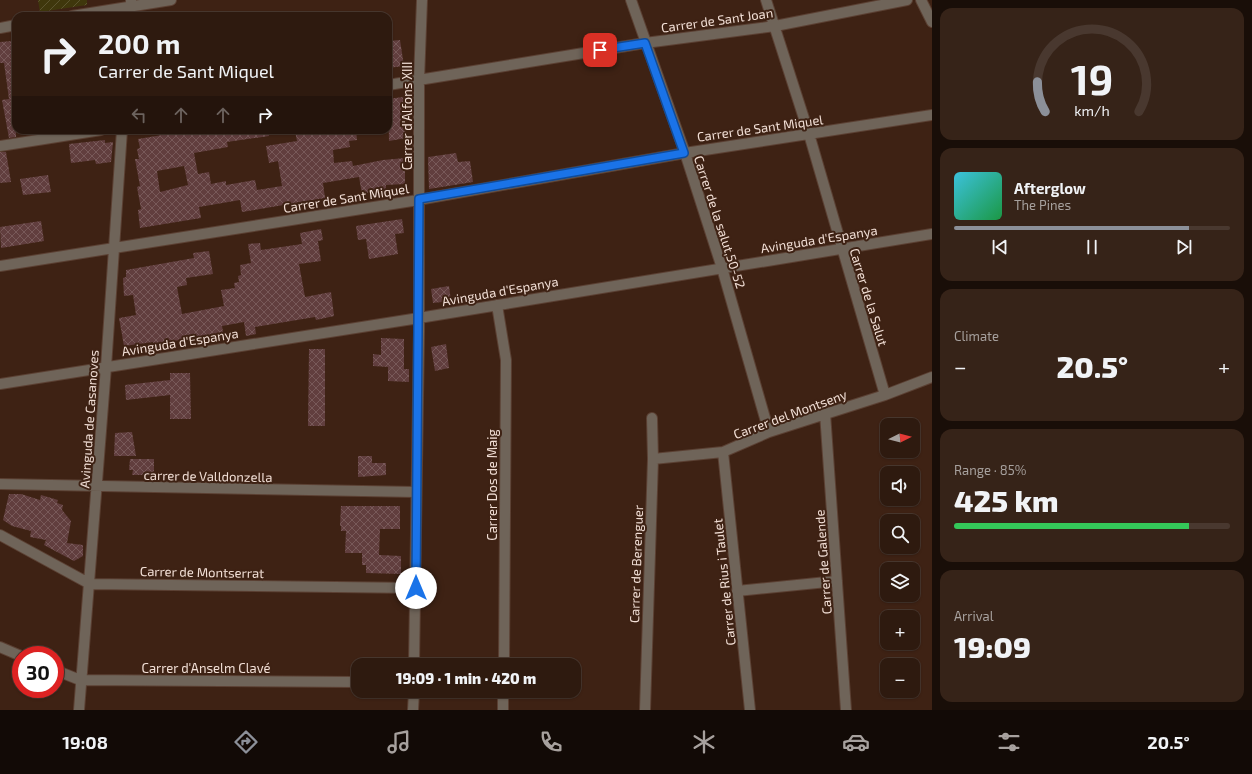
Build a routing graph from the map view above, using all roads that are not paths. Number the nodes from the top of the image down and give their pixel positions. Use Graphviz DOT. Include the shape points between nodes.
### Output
graph roads {
  1 [pos="171,0"];
  2 [pos="422,0"];
  3 [pos="631,0"];
  4 [pos="766,0"];
  5 [pos="907,0"];
  6 [pos="921,0"];
  7 [pos="131,7"];
  8 [pos="98,12"];
  9 [pos="932,22"];
  10 [pos="12,26"];
  11 [pos="775,26"];
  12 [pos="0,28"];
  13 [pos="645,43"];
  14 [pos="419,80"];
  15 [pos="392,84"];
  16 [pos="932,115"];
  17 [pos="76,134"];
  18 [pos="122,134"];
  19 [pos="809,134"];
  20 [pos="0,146"];
  21 [pos="684,153"];
  22 [pos="419,199"];
  23 [pos="932,234"];
  24 [pos="113,247"];
  25 [pos="841,248"];
  26 [pos="0,266"];
  27 [pos="722,268"];
  28 [pos="497,305"];
  29 [pos="419,318"];
  30 [pos="106,367"];
  31 [pos="932,377"];
  32 [pos="0,384"];
  33 [pos="885,395"];
  34 [pos="825,413"];
  35 [pos="652,418"];
  36 [pos="769,432"];
  37 [pos="723,452"];
  38 [pos="653,459"];
  39 [pos="0,484"];
  40 [pos="97,487"];
  41 [pos="416,492"];
  42 [pos="0,535"];
  43 [pos="837,581"];
  44 [pos="90,584"];
  45 [pos="416,588"];
  46 [pos="737,592"];
  47 [pos="0,647"];
  48 [pos="12,652"];
  49 [pos="414,658"];
  50 [pos="504,658"];
  51 [pos="64,674"];
  52 [pos="80,680"];
  53 [pos="351,682"];
  54 [pos="414,698"];
  55 [pos="503,698"];
  56 [pos="79,710"];
  57 [pos="413,710"];
  58 [pos="503,710"];
  59 [pos="645,710"];
  60 [pos="750,710"];
  61 [pos="846,710"];
  1 -- 7 [label="street"];
  2 -- 14 [label="street, Carrer d'Alfons XIII"];
  3 -- 13 [label="street, Carrer de la salut,50-52"];
  4 -- 11 [label="street, Carrer de la Salut"];
  5 -- 11 [label="street, Carrer de Sant Joan"];
  6 -- 9 [label="street"];
  7 -- 8 [label="street"];
  10 -- 12 [label="street"];
  11 -- 13 [label="street, Carrer de Sant Joan"];
  11 -- 19 [label="street, Carrer de la Salut"];
  13 -- 14 [label="street, Carrer de Sant Joan"];
  13 -- 21 [label="street, Carrer de la salut,50-52"];
  14 -- 15 [label="street, Carrer de Sant Joan"];
  14 -- 22 [label="street, Carrer d'Alfons XIII"];
  16 -- 19 [label="street, Carrer de Sant Miquel"];
  17 -- 20 [label="street"];
  18 -- 24 [label="street, Avinguda de Casanoves"];
  19 -- 21 [label="street, Carrer de Sant Miquel"];
  19 -- 25 [label="street, Carrer de la Salut"];
  21 -- 22 [label="street, Carrer de Sant Miquel"];
  21 -- 27 [label="street, Carrer de la salut,50-52"];
  22 -- 24 [label="street, Carrer de Sant Miquel"];
  22 -- 29 [label="street, Carrer d'Alfons XIII"];
  23 -- 25 [label="street, Avinguda d'Espanya"];
  24 -- 26 [label="street, Carrer de Sant Miquel"];
  24 -- 30 [label="street, Avinguda de Casanoves"];
  25 -- 27 [label="street, Avinguda d'Espanya"];
  25 -- 33 [label="street, Carrer de la Salut"];
  27 -- 28 [label="street, Avinguda d'Espanya"];
  27 -- 36 [label="street, Carrer de la salut,50-52"];
  28 -- 29 [label="street, Avinguda d'Espanya"];
  28 -- 50 [label="street, Carrer Dos de Maig" via="506,360"];
  29 -- 30 [label="street, Avinguda d'Espanya"];
  29 -- 41 [label="street, Carrer d'Alfons XIII"];
  30 -- 32 [label="street, Avinguda d'Espanya"];
  30 -- 40 [label="street, Avinguda de Casanoves"];
  31 -- 33 [label="street, Carrer del Montseny"];
  33 -- 34 [label="street, Carrer del Montseny"];
  34 -- 36 [label="street, Carrer del Montseny"];
  34 -- 43 [label="street, Carrer de Galende"];
  35 -- 38 [label="street, Carrer de Berenguer"];
  36 -- 37 [label="street, Carrer del Montseny"];
  37 -- 38 [label="street, Carrer del Montseny"];
  37 -- 46 [label="street, Carrer de Rius i Taulet"];
  38 -- 59 [label="street, Carrer de Berenguer"];
  39 -- 40 [label="street, carrer de Valldonzella"];
  40 -- 41 [label="street, carrer de Valldonzella"];
  40 -- 44 [label="street, Avinguda de Casanoves"];
  41 -- 45 [label="street, Carrer d'Alfons XIII"];
  42 -- 44 [label="street, Carrer de Montserrat"];
  43 -- 46 [label="street"];
  43 -- 61 [label="street, Carrer de Galende"];
  44 -- 45 [label="street, Carrer de Montserrat"];
  44 -- 52 [label="street, Avinguda de Casanoves"];
  45 -- 49 [label="street, Carrer d'Alfons XIII"];
  46 -- 60 [label="street, Carrer de Rius i Taulet"];
  47 -- 48 [label="street"];
  51 -- 52 [label="street, Carrer d'Anselm Clavé"];
  52 -- 53 [label="street, Carrer d'Anselm Clavé"];
  52 -- 56 [label="street, Avinguda de Casanoves"];
  54 -- 57 [label="street"];
  55 -- 58 [label="street"];
}
